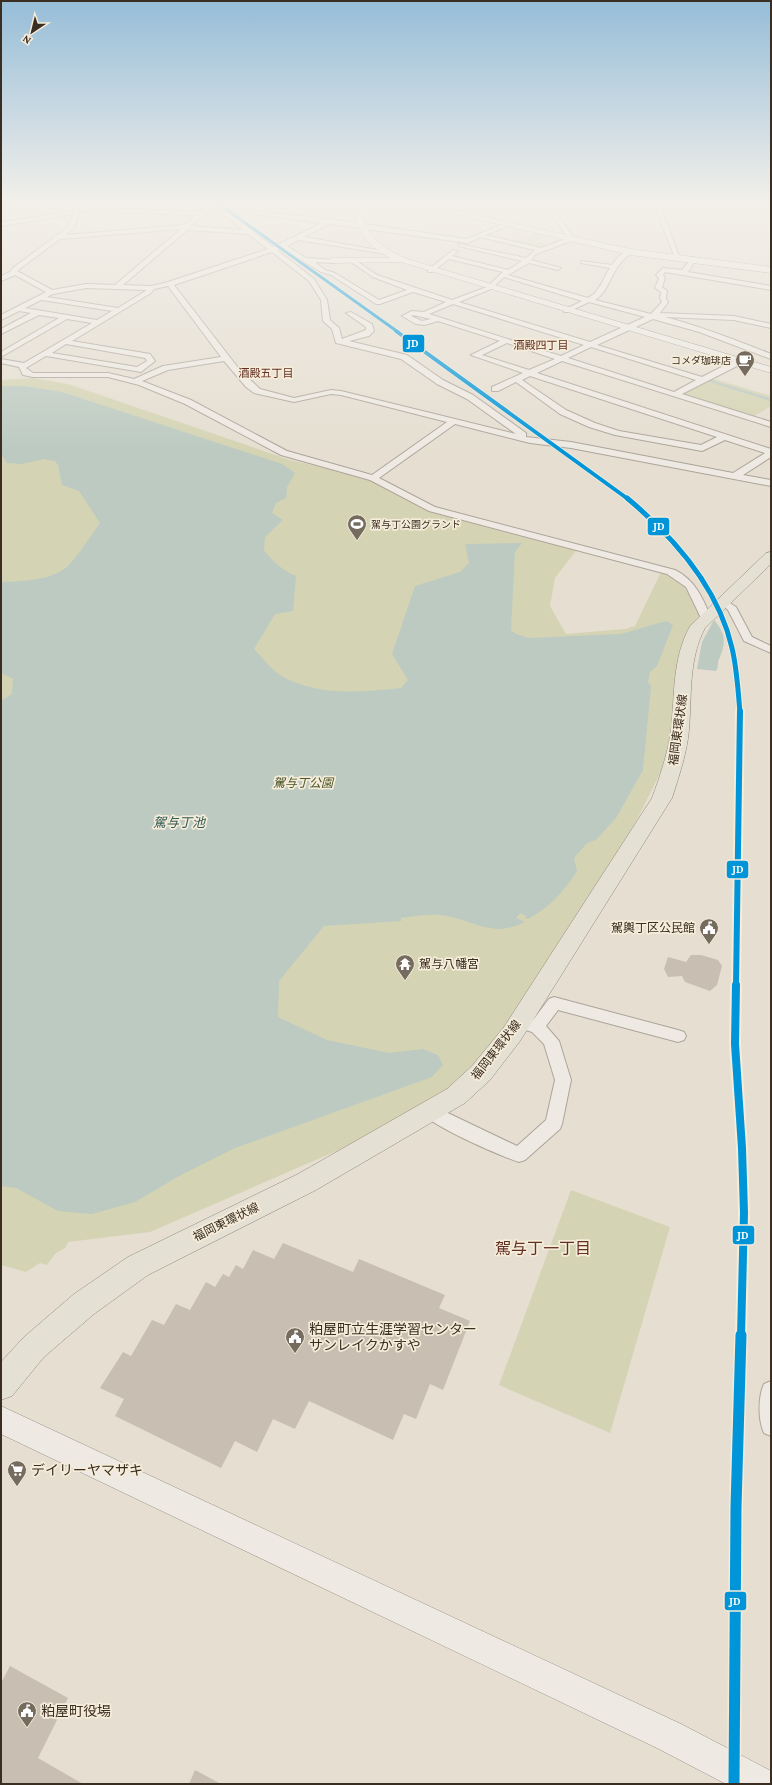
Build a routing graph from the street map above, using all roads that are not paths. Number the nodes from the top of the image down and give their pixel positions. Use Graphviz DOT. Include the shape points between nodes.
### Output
graph roads {
  1 [pos="40,285"];
  2 [pos="164,285"];
  3 [pos="171,285"];
  4 [pos="315,285"];
  5 [pos="351,285"];
  6 [pos="400,285"];
  7 [pos="480,285"];
  8 [pos="492,285"];
  9 [pos="538,285"];
  10 [pos="604,285"];
  11 [pos="659,285"];
  12 [pos="753,285"];
  13 [pos="115,287"];
  14 [pos="152,288"];
  15 [pos="489,288"];
  16 [pos="771,288"];
  17 [pos="412,290"];
  18 [pos="51,292"];
  19 [pos="40,297"];
  20 [pos="590,301"];
  21 [pos="451,302"];
  22 [pos="83,304"];
  23 [pos="18,309"];
  24 [pos="118,310"];
  25 [pos="566,311"];
  26 [pos="37,313"];
  27 [pos="349,313"];
  28 [pos="426,314"];
  29 [pos="653,316"];
  30 [pos="66,317"];
  31 [pos="1,318"];
  32 [pos="438,319"];
  33 [pos="97,322"];
  34 [pos="771,326"];
  35 [pos="626,328"];
  36 [pos="1,332"];
  37 [pos="340,341"];
  38 [pos="506,341"];
  39 [pos="65,342"];
  40 [pos="590,345"];
  41 [pos="45,354"];
  42 [pos="1,355"];
  43 [pos="771,357"];
  44 [pos="227,358"];
  45 [pos="561,358"];
  46 [pos="740,360"];
  47 [pos="1,361"];
  48 [pos="25,366"];
  49 [pos="771,370"];
  50 [pos="530,373"];
  51 [pos="516,379"];
  52 [pos="703,380"];
  53 [pos="135,381"];
  54 [pos="494,389"];
  55 [pos="674,395"];
  56 [pos="454,421"];
  57 [pos="771,425"];
  58 [pos="608,430"];
  59 [pos="723,437"];
  60 [pos="530,440"];
  61 [pos="579,446"];
  62 [pos="771,453"];
  63 [pos="735,476"];
  64 [pos="373,478"];
  65 [pos="771,483"];
  66 [pos="771,556"];
  67 [pos="724,602"];
  68 [pos="706,618"];
  69 [pos="771,650"];
  70 [pos="528,1025"];
  71 [pos="678,1036"];
  72 [pos="429,1111"];
  73 [pos="1,1385"];
  74 [pos="771,1391"];
  75 [pos="1,1420"];
  76 [pos="771,1426"];
  77 [pos="762,1784"];
  1 -- 18 [label="street"];
  2 -- 14 [label="street"];
  3 -- 44 [label="street"];
  4 -- 37 [label="street" via="324,300 327,321 335,328"];
  5 -- 17 [label="street" via="378,302"];
  6 -- 17 [label="street"];
  7 -- 15 [label="street"];
  8 -- 15 [label="street"];
  9 -- 20 [label="street"];
  10 -- 20 [label="street"];
  11 -- 29 [label="street" via="658,288 664,291 665,302"];
  12 -- 16 [label="street"];
  13 -- 14 [label="street"];
  13 -- 18 [label="street" via="86,286"];
  13 -- 22 [label="street"];
  14 -- 24 [label="street"];
  15 -- 21 [label="street"];
  15 -- 25 [label="street"];
  17 -- 21 [label="street"];
  18 -- 19 [label="street"];
  19 -- 22 [label="street"];
  19 -- 23 [label="street"];
  20 -- 25 [label="street"];
  20 -- 29 [label="street"];
  21 -- 28 [label="street"];
  21 -- 40 [label="street"];
  22 -- 24 [label="street"];
  23 -- 26 [label="street"];
  23 -- 31 [label="street"];
  24 -- 33 [label="street"];
  25 -- 35 [label="street"];
  26 -- 30 [label="street"];
  26 -- 36 [label="street"];
  27 -- 37 [label="street" via="369,326 370,331"];
  28 -- 32 [label="street"];
  28 -- 32 [label="street" via="415,312 406,315 414,322 423,324"];
  29 -- 34 [label="street" via="734,318"];
  29 -- 35 [label="street"];
  29 -- 43 [label="street"];
  30 -- 33 [label="street"];
  30 -- 42 [label="street"];
  32 -- 38 [label="street"];
  33 -- 39 [label="street"];
  35 -- 40 [label="street"];
  35 -- 46 [label="street"];
  37 -- 60 [label="street" via="404,357 440,382 470,397"];
  38 -- 45 [label="street"];
  38 -- 50 [label="street" via="475,355"];
  39 -- 41 [label="street"];
  39 -- 41 [label="street" via="147,356 151,361 138,370"];
  40 -- 45 [label="street"];
  40 -- 52 [label="street"];
  41 -- 48 [label="street"];
  44 -- 53 [label="street" via="166,368"];
  44 -- 56 [label="street" via="249,385 270,395 294,400 341,392"];
  45 -- 50 [label="street"];
  45 -- 55 [label="street"];
  46 -- 49 [label="street"];
  46 -- 52 [label="street"];
  47 -- 48 [label="street"];
  48 -- 53 [label="street" via="23,370 33,375 108,375"];
  50 -- 51 [label="street"];
  50 -- 59 [label="street"];
  51 -- 54 [label="street"];
  51 -- 58 [label="street" via="563,412"];
  52 -- 55 [label="street"];
  53 -- 64 [label="street" via="188,402 284,453"];
  55 -- 57 [label="street"];
  56 -- 60 [label="street"];
  56 -- 64 [label="street"];
  58 -- 59 [label="street" via="697,447 706,447"];
  58 -- 61 [label="street"];
  59 -- 62 [label="street"];
  60 -- 61 [label="street"];
  61 -- 63 [label="street"];
  62 -- 63 [label="street"];
  63 -- 65 [label="street"];
  64 -- 68 [label="street" via="432,509 681,576 693,587"];
  66 -- 67 [label="main road, 福岡東環状線"];
  67 -- 68 [label="main road, 福岡東環状線"];
  67 -- 69 [label="street" via="734,613 749,640"];
  68 -- 70 [label="main road, 福岡東環状線" via="692,635 686,658 674,762 662,798"];
  70 -- 71 [label="street" via="554,1002"];
  70 -- 72 [label="main road, 福岡東環状線" via="456,1096"];
  70 -- 72 [label="street" via="550,1041 563,1080 554,1124 519,1155"];
  72 -- 73 [label="main road, 福岡東環状線" via="307,1182 138,1266 84,1304 34,1347"];
  74 -- 76 [label="street"];
  75 -- 77 [label="street" via="669,1736"];
}
